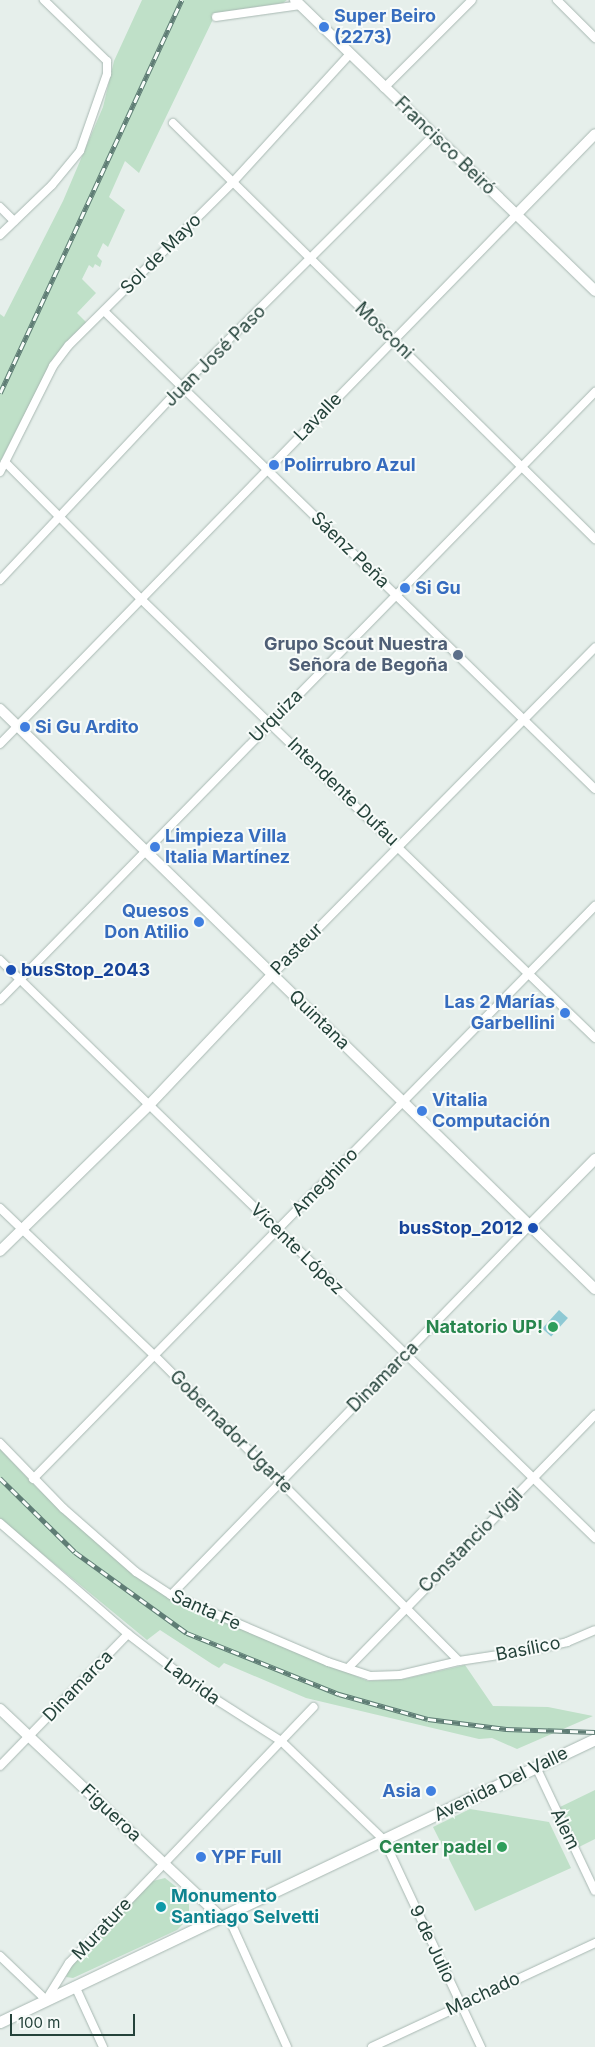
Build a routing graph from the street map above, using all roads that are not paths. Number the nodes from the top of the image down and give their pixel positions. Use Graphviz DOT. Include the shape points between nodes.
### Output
graph roads {
  1 [pos="44,0"];
  2 [pos="472,0"];
  3 [pos="557,0"];
  4 [pos="297,2"];
  5 [pos="216,17"];
  6 [pos="595,38"];
  7 [pos="350,54"];
  8 [pos="384,88"];
  9 [pos="173,123"];
  10 [pos="595,134"];
  11 [pos="434,135"];
  12 [pos="233,182"];
  13 [pos="0,207"];
  14 [pos="516,214"];
  15 [pos="14,221"];
  16 [pos="0,235"];
  17 [pos="310,261"];
  18 [pos="595,291"];
  19 [pos="104,311"];
  20 [pos="393,338"];
  21 [pos="183,385"];
  22 [pos="595,392"];
  23 [pos="5,462"];
  24 [pos="521,468"];
  25 [pos="268,469"];
  26 [pos="0,472"];
  27 [pos="60,518"];
  28 [pos="595,539"];
  29 [pos="0,580"];
  30 [pos="397,596"];
  31 [pos="142,600"];
  32 [pos="595,647"];
  33 [pos="0,709"];
  34 [pos="524,719"];
  35 [pos="270,721"];
  36 [pos="18,726"];
  37 [pos="0,744"];
  38 [pos="595,789"];
  39 [pos="399,846"];
  40 [pos="146,852"];
  41 [pos="595,906"];
  42 [pos="0,960"];
  43 [pos="528,974"];
  44 [pos="272,975"];
  45 [pos="20,980"];
  46 [pos="0,1000"];
  47 [pos="595,1038"];
  48 [pos="404,1101"];
  49 [pos="150,1104"];
  50 [pos="595,1159"];
  51 [pos="0,1208"];
  52 [pos="530,1225"];
  53 [pos="21,1228"];
  54 [pos="278,1230"];
  55 [pos="0,1251"];
  56 [pos="595,1289"];
  57 [pos="154,1355"];
  58 [pos="406,1355"];
  59 [pos="595,1415"];
  60 [pos="0,1443"];
  61 [pos="34,1479"];
  62 [pos="533,1480"];
  63 [pos="280,1481"];
  64 [pos="0,1523"];
  65 [pos="595,1538"];
  66 [pos="171,1595"];
  67 [pos="407,1606"];
  68 [pos="595,1630"];
  69 [pos="128,1634"];
  70 [pos="459,1661"];
  71 [pos="348,1668"];
  72 [pos="314,1707"];
  73 [pos="0,1709"];
  74 [pos="28,1737"];
  75 [pos="595,1739"];
  76 [pos="281,1741"];
  77 [pos="0,1766"];
  78 [pos="536,1767"];
  79 [pos="384,1840"];
  80 [pos="164,1863"];
  81 [pos="595,1891"];
  82 [pos="224,1916"];
  83 [pos="595,1942"];
  84 [pos="0,1956"];
  85 [pos="75,1986"];
  86 [pos="46,2000"];
  87 [pos="461,2004"];
  88 [pos="0,2022"];
  89 [pos="103,2047"];
  90 [pos="287,2047"];
  91 [pos="372,2047"];
  92 [pos="481,2047"];
  1 -- 15 [label="street" via="107,62 102,95 80,151 52,185"];
  2 -- 8 [label="street"];
  3 -- 6 [label="street"];
  4 -- 5 [label="street"];
  4 -- 7 [label="street, Francisco Beiró"];
  7 -- 8 [label="street, Francisco Beiró"];
  7 -- 12 [label="street, Sol de Mayo"];
  8 -- 11 [label="street, Francisco Beiró"];
  9 -- 12 [label="street, Mosconi"];
  10 -- 14 [label="street, Lavalle"];
  11 -- 14 [label="street, Francisco Beiró"];
  11 -- 17 [label="street, Juan José Paso"];
  12 -- 17 [label="street, Mosconi"];
  12 -- 19 [label="street, Sol de Mayo"];
  13 -- 15 [label="street"];
  14 -- 18 [label="street, Francisco Beiró"];
  14 -- 20 [label="street, Lavalle"];
  15 -- 16 [label="street"];
  17 -- 20 [label="street, Mosconi"];
  17 -- 21 [label="street, Juan José Paso"];
  19 -- 21 [label="street, Sáenz Peña"];
  19 -- 23 [label="street, Sol de Mayo" via="69,344 53,366"];
  20 -- 24 [label="street, Mosconi"];
  20 -- 25 [label="street, Lavalle"];
  21 -- 25 [label="street, Sáenz Peña"];
  21 -- 27 [label="street, Juan José Paso"];
  22 -- 24 [label="street, Urquiza"];
  23 -- 26 [label="street, Sol de Mayo"];
  23 -- 27 [label="street, Intendente Dufau"];
  24 -- 28 [label="street, Mosconi"];
  24 -- 30 [label="street, Urquiza"];
  25 -- 30 [label="street, Sáenz Peña"];
  25 -- 31 [label="street, Lavalle"];
  27 -- 29 [label="street, Juan José Paso"];
  27 -- 31 [label="street, Intendente Dufau"];
  30 -- 34 [label="street, Sáenz Peña"];
  30 -- 35 [label="street, Urquiza"];
  31 -- 35 [label="street, Intendente Dufau"];
  31 -- 36 [label="street, Lavalle"];
  32 -- 34 [label="street, Pasteur"];
  33 -- 36 [label="street, Quintana"];
  34 -- 38 [label="street, Sáenz Peña"];
  34 -- 39 [label="street, Pasteur"];
  35 -- 39 [label="street, Intendente Dufau"];
  35 -- 40 [label="street, Urquiza"];
  36 -- 37 [label="street, Lavalle"];
  36 -- 40 [label="street, Quintana"];
  39 -- 43 [label="street, Intendente Dufau"];
  39 -- 44 [label="street, Pasteur"];
  40 -- 44 [label="street, Quintana"];
  40 -- 45 [label="street, Urquiza"];
  41 -- 43 [label="street, Ameghino"];
  42 -- 45 [label="street, Vicente López"];
  43 -- 47 [label="street, Intendente Dufau"];
  43 -- 48 [label="street, Ameghino"];
  44 -- 48 [label="street, Quintana"];
  44 -- 49 [label="street, Pasteur"];
  45 -- 46 [label="street, Urquiza"];
  45 -- 49 [label="street, Vicente López"];
  48 -- 52 [label="street, Quintana"];
  48 -- 54 [label="street, Ameghino"];
  49 -- 53 [label="street, Pasteur"];
  49 -- 54 [label="street, Vicente López"];
  50 -- 52 [label="street, Dinamarca"];
  51 -- 53 [label="street, Gobernador Ugarte"];
  52 -- 56 [label="street, Quintana"];
  52 -- 58 [label="street, Dinamarca"];
  53 -- 55 [label="street, Pasteur"];
  53 -- 57 [label="street, Gobernador Ugarte"];
  54 -- 57 [label="street, Ameghino"];
  54 -- 58 [label="street, Vicente López"];
  57 -- 61 [label="street, Ameghino"];
  57 -- 63 [label="street, Gobernador Ugarte"];
  58 -- 62 [label="street, Vicente López"];
  58 -- 63 [label="street, Dinamarca"];
  59 -- 62 [label="street, Constancio Vigil"];
  60 -- 61 [label="street, Santa Fe"];
  61 -- 66 [label="street, Santa Fe" via="136,1572"];
  62 -- 65 [label="street, Vicente López"];
  62 -- 67 [label="street, Constancio Vigil"];
  63 -- 66 [label="street, Dinamarca"];
  63 -- 67 [label="street, Gobernador Ugarte"];
  64 -- 69 [label="street, Laprida"];
  66 -- 71 [label="street, Santa Fe"];
  67 -- 70 [label="street, Gobernador Ugarte"];
  67 -- 71 [label="street, Constancio Vigil"];
  68 -- 70 [label="street, Basílico" via="567,1642 537,1649"];
  69 -- 74 [label="street, Dinamarca"];
  69 -- 76 [label="street, Laprida" via="198,1688"];
  70 -- 71 [label="street, Santa Fe" via="400,1675 370,1676"];
  72 -- 76 [label="street"];
  73 -- 74 [label="street, Figueroa"];
  74 -- 77 [label="street, Dinamarca"];
  74 -- 80 [label="street, Figueroa"];
  75 -- 78 [label="main road, Avenida Del Valle"];
  76 -- 79 [label="street, Laprida"];
  76 -- 80 [label="street"];
  78 -- 79 [label="main road, Avenida Del Valle"];
  78 -- 81 [label="street, Alem"];
  79 -- 82 [label="main road, Avenida Del Valle"];
  79 -- 87 [label="street, 9 de Julio"];
  80 -- 82 [label="street, Figueroa"];
  80 -- 86 [label="street, Murature" via="69,1963"];
  82 -- 85 [label="main road, Avenida Del Valle"];
  82 -- 90 [label="street"];
  83 -- 87 [label="street, Machado"];
  84 -- 86 [label="street"];
  85 -- 86 [label="main road, Avenida Del Valle"];
  85 -- 89 [label="street"];
  86 -- 88 [label="main road, Avenida Del Valle"];
  87 -- 91 [label="street, Machado"];
  87 -- 92 [label="street, 9 de Julio"];
}
